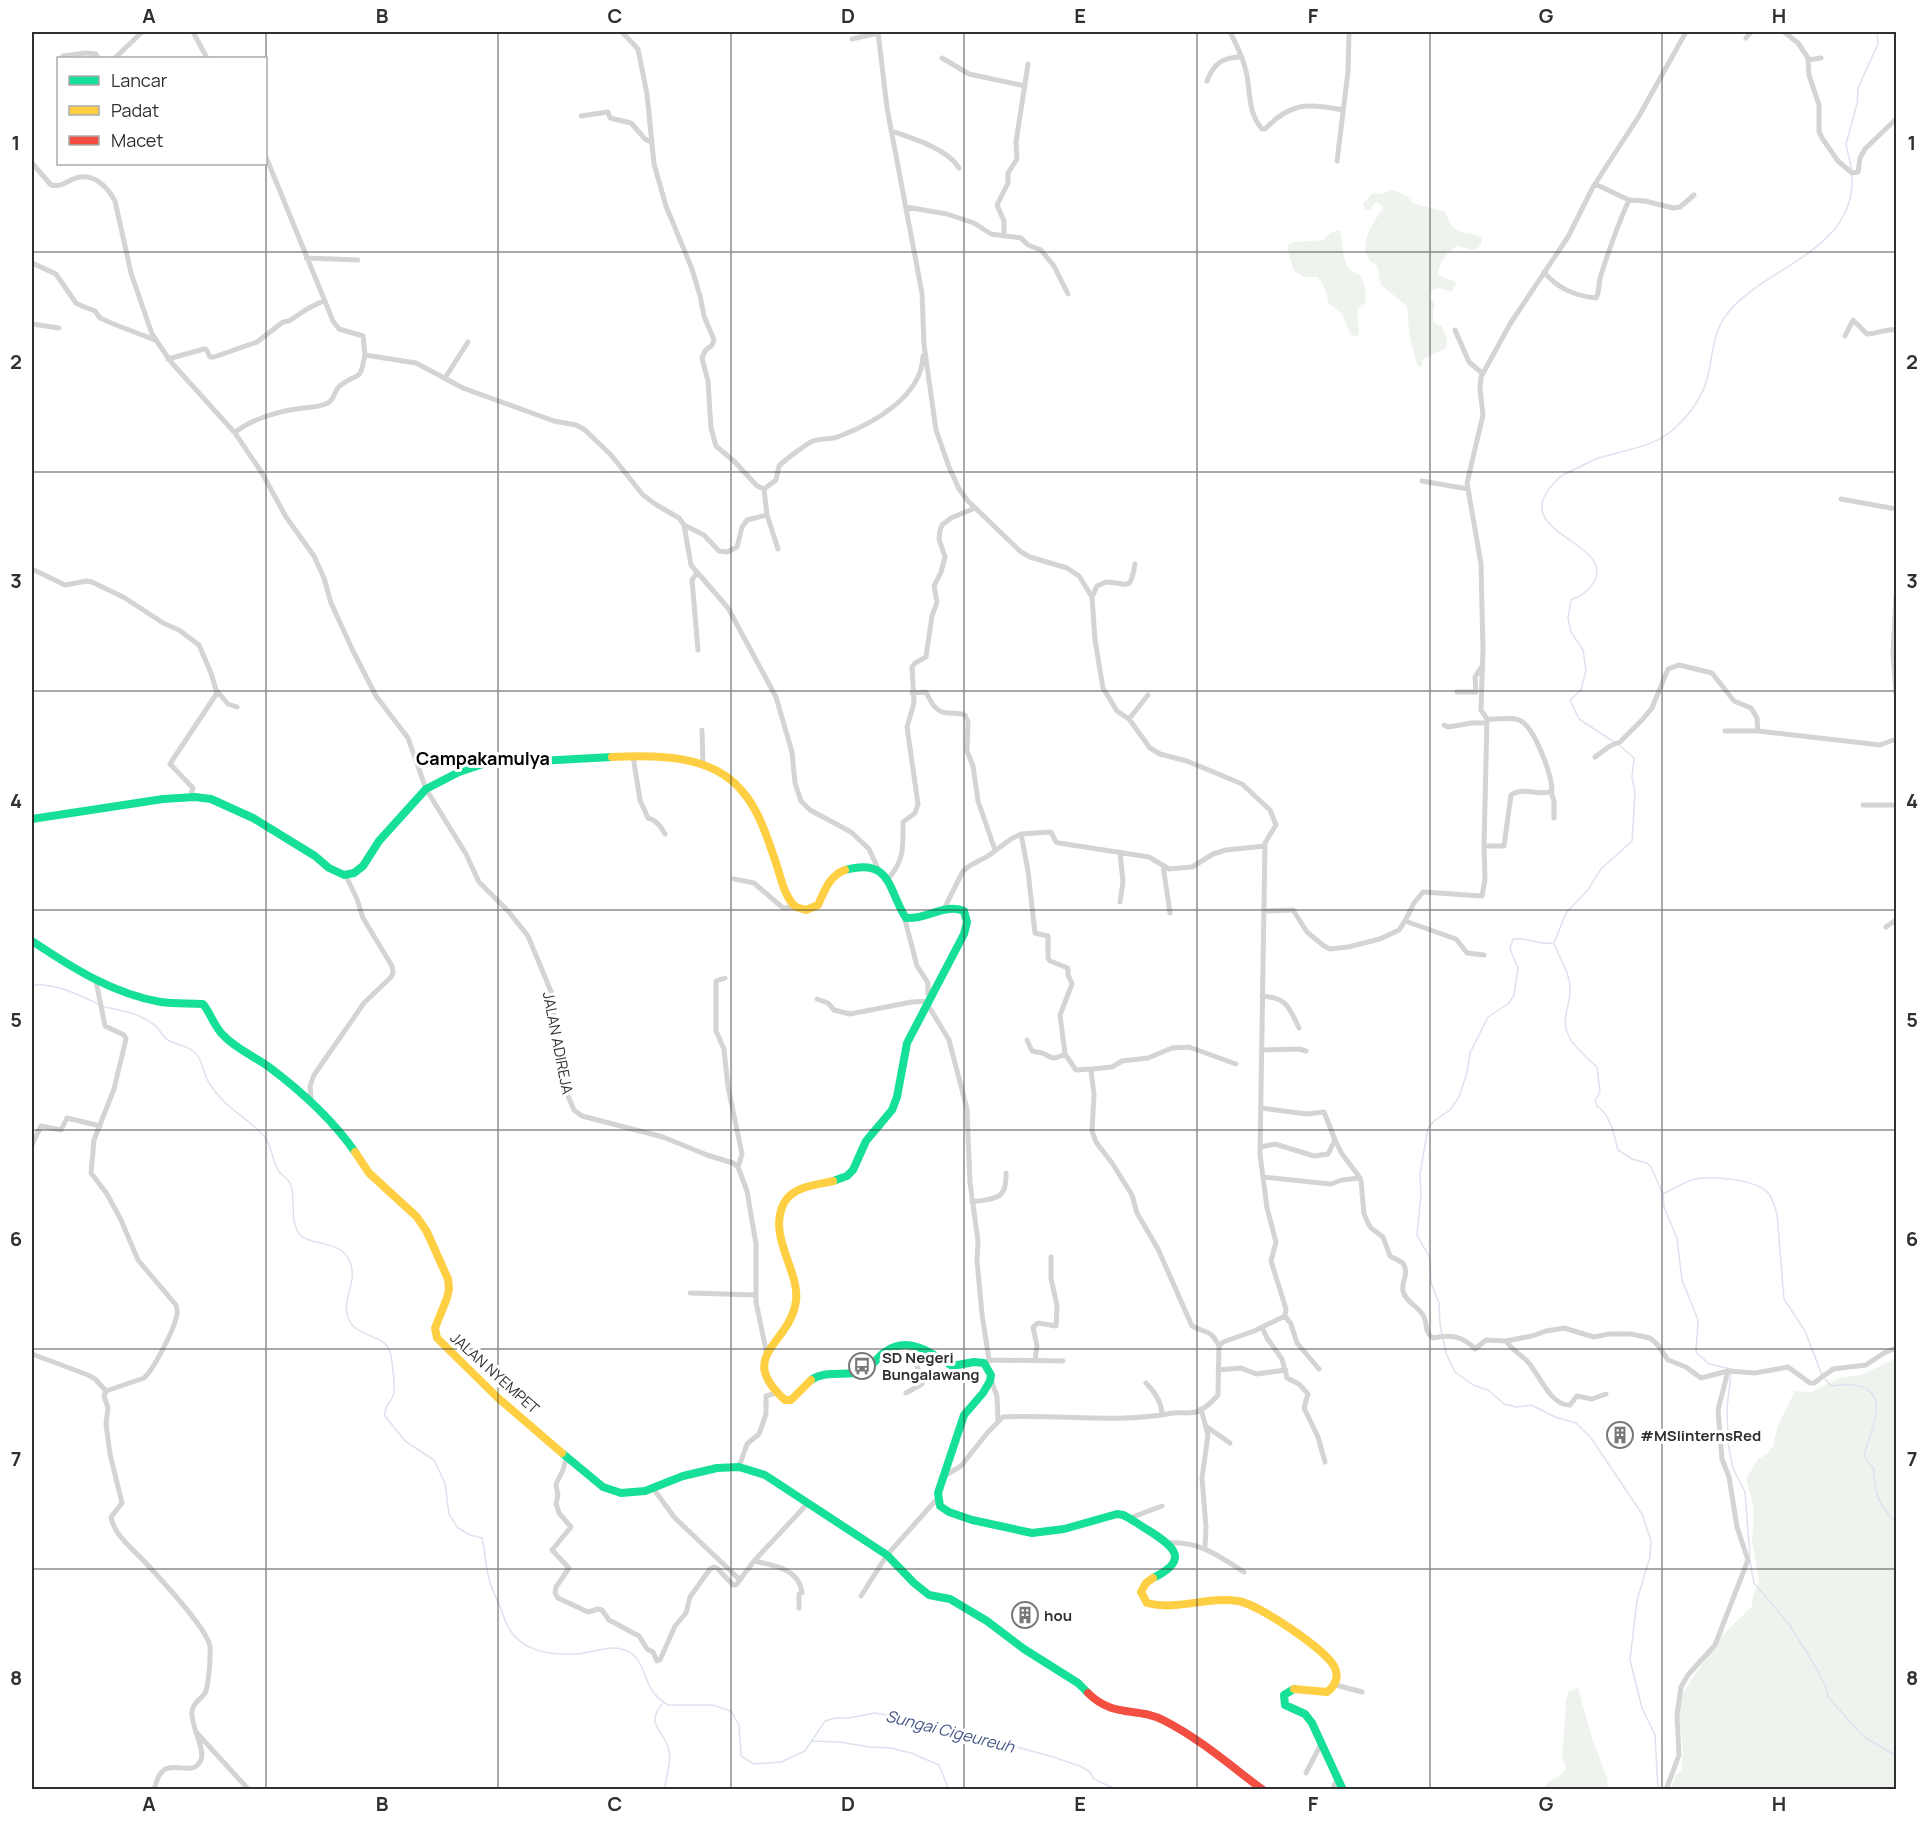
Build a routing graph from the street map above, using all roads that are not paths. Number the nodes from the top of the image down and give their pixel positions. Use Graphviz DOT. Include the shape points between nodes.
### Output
graph roads {
  1 [pos="142,32"];
  2 [pos="193,32"];
  3 [pos="622,32"];
  4 [pos="878,32"];
  5 [pos="1230,32"];
  6 [pos="1349,32"];
  7 [pos="1686,32"];
  8 [pos="1751,32"];
  9 [pos="1784,32"];
  10 [pos="1746,38"];
  11 [pos="852,39"];
  12 [pos="63,56"];
  13 [pos="98,57"];
  14 [pos="116,57"];
  15 [pos="206,57"];
  16 [pos="1242,57"];
  17 [pos="942,58"];
  18 [pos="1821,58"];
  19 [pos="1808,60"];
  20 [pos="1028,64"];
  21 [pos="1207,81"];
  22 [pos="1025,86"];
  23 [pos="1343,110"];
  24 [pos="581,116"];
  25 [pos="1896,119"];
  26 [pos="891,131"];
  27 [pos="651,142"];
  28 [pos="267,159"];
  29 [pos="1337,161"];
  30 [pos="32,163"];
  31 [pos="959,168"];
  32 [pos="1595,184"];
  33 [pos="1694,195"];
  34 [pos="1629,200"];
  35 [pos="906,207"];
  36 [pos="1004,236"];
  37 [pos="306,258"];
  38 [pos="358,260"];
  39 [pos="32,263"];
  40 [pos="1544,272"];
  41 [pos="1068,294"];
  42 [pos="323,301"];
  43 [pos="32,324"];
  44 [pos="59,328"];
  45 [pos="1455,330"];
  46 [pos="1896,330"];
  47 [pos="1845,336"];
  48 [pos="156,340"];
  49 [pos="468,342"];
  50 [pos="924,345"];
  51 [pos="365,355"];
  52 [pos="168,358"];
  53 [pos="1482,373"];
  54 [pos="446,378"];
  55 [pos="236,433"];
  56 [pos="1422,481"];
  57 [pos="764,489"];
  58 [pos="1468,489"];
  59 [pos="1841,499"];
  60 [pos="975,507"];
  61 [pos="1896,509"];
  62 [pos="767,515"];
  63 [pos="684,525"];
  64 [pos="778,549"];
  65 [pos="1135,564"];
  66 [pos="32,569"];
  67 [pos="696,574"];
  68 [pos="1896,596"];
  69 [pos="1092,597"];
  70 [pos="698,650"];
  71 [pos="1895,663"];
  72 [pos="1483,664"];
  73 [pos="217,691"];
  74 [pos="1457,692"];
  75 [pos="912,693"];
  76 [pos="1896,693"];
  77 [pos="1148,696"];
  78 [pos="237,707"];
  79 [pos="1129,719"];
  80 [pos="1487,721"];
  81 [pos="1444,725"];
  82 [pos="702,730"];
  83 [pos="1725,731"];
  84 [pos="1758,731"];
  85 [pos="1896,739"];
  86 [pos="633,756"];
  87 [pos="1594,757"];
  88 [pos="703,766"];
  89 [pos="426,789"];
  90 [pos="1551,792"];
  91 [pos="190,797"];
  92 [pos="1863,805"];
  93 [pos="1896,805"];
  94 [pos="1554,818"];
  95 [pos="32,819"];
  96 [pos="665,834"];
  97 [pos="1021,834"];
  98 [pos="1265,846"];
  99 [pos="1484,846"];
  100 [pos="995,850"];
  101 [pos="1120,852"];
  102 [pos="1163,866"];
  103 [pos="880,873"];
  104 [pos="345,874"];
  105 [pos="734,879"];
  106 [pos="887,880"];
  107 [pos="1120,902"];
  108 [pos="796,907"];
  109 [pos="945,907"];
  110 [pos="1264,911"];
  111 [pos="1170,913"];
  112 [pos="904,915"];
  113 [pos="1405,921"];
  114 [pos="1896,921"];
  115 [pos="1886,927"];
  116 [pos="32,941"];
  117 [pos="1484,955"];
  118 [pos="725,978"];
  119 [pos="96,981"];
  120 [pos="1262,996"];
  121 [pos="817,999"];
  122 [pos="930,1002"];
  123 [pos="1299,1029"];
  124 [pos="1027,1040"];
  125 [pos="1263,1050"];
  126 [pos="1306,1051"];
  127 [pos="1065,1054"];
  128 [pos="1236,1064"];
  129 [pos="1092,1069"];
  130 [pos="312,1103"];
  131 [pos="1261,1108"];
  132 [pos="100,1126"];
  133 [pos="1335,1140"];
  134 [pos="32,1145"];
  135 [pos="1261,1147"];
  136 [pos="738,1167"];
  137 [pos="1006,1173"];
  138 [pos="1263,1177"];
  139 [pos="1360,1178"];
  140 [pos="973,1201"];
  141 [pos="1051,1257"];
  142 [pos="690,1293"];
  143 [pos="756,1294"];
  144 [pos="1285,1316"];
  145 [pos="1262,1326"];
  146 [pos="1506,1341"];
  147 [pos="908,1346"];
  148 [pos="1219,1346"];
  149 [pos="1896,1348"];
  150 [pos="32,1354"];
  151 [pos="767,1356"];
  152 [pos="1035,1360"];
  153 [pos="1063,1360"];
  154 [pos="988,1362"];
  155 [pos="1218,1370"];
  156 [pos="1286,1370"];
  157 [pos="1319,1370"];
  158 [pos="1728,1371"];
  159 [pos="991,1380"];
  160 [pos="1146,1383"];
  161 [pos="106,1391"];
  162 [pos="776,1393"];
  163 [pos="906,1393"];
  164 [pos="1606,1394"];
  165 [pos="1201,1409"];
  166 [pos="1162,1415"];
  167 [pos="998,1421"];
  168 [pos="1207,1427"];
  169 [pos="1230,1443"];
  170 [pos="567,1454"];
  171 [pos="1325,1462"];
  172 [pos="739,1467"];
  173 [pos="946,1475"];
  174 [pos="652,1488"];
  175 [pos="937,1499"];
  176 [pos="808,1503"];
  177 [pos="1162,1506"];
  178 [pos="1130,1518"];
  179 [pos="1168,1543"];
  180 [pos="1205,1548"];
  181 [pos="887,1555"];
  182 [pos="754,1562"];
  183 [pos="1244,1572"];
  184 [pos="740,1580"];
  185 [pos="861,1596"];
  186 [pos="799,1608"];
  187 [pos="1336,1685"];
  188 [pos="1362,1692"];
  189 [pos="194,1731"];
  190 [pos="1322,1742"];
  191 [pos="1306,1773"];
  192 [pos="1338,1778"];
  193 [pos="154,1790"];
  194 [pos="249,1790"];
  195 [pos="1263,1790"];
  196 [pos="1332,1790"];
  197 [pos="1343,1790"];
  198 [pos="1666,1790"];
  1 -- 14 [label="street"];
  2 -- 15 [label="street"];
  3 -- 27 [label="street" via="638,49"];
  4 -- 11 [label="street"];
  4 -- 26 [label="street"];
  5 -- 16 [label="street"];
  6 -- 23 [label="street"];
  7 -- 32 [label="street"];
  8 -- 10 [label="street"];
  9 -- 19 [label="street" via="1805,51"];
  12 -- 13 [label="street" via="86,52"];
  16 -- 21 [label="street" via="1215,65"];
  16 -- 23 [label="street" via="1254,117 1262,129 1279,114 1298,107"];
  17 -- 22 [label="street" via="969,74"];
  18 -- 19 [label="street"];
  19 -- 25 [label="street" via="1819,105 1819,131 1846,170 1858,172 1865,149"];
  20 -- 22 [label="street"];
  22 -- 36 [label="street" via="1017,159 997,205 1004,220"];
  23 -- 29 [label="street"];
  24 -- 27 [label="street" via="608,112 611,119 631,123"];
  26 -- 31 [label="street" via="933,148 955,161"];
  26 -- 35 [label="street"];
  27 -- 57 [label="street" via="666,206 692,269 714,340 702,358 716,446"];
  28 -- 37 [label="street"];
  30 -- 48 [label="street" via="51,185 86,177 110,192 136,288"];
  32 -- 34 [label="street"];
  32 -- 40 [label="street" via="1576,223"];
  33 -- 34 [label="street" via="1677,208"];
  34 -- 40 [label="street" via="1599,278 1596,298 1558,286"];
  35 -- 36 [label="street" via="947,214"];
  35 -- 50 [label="street" via="922,293"];
  36 -- 41 [label="street" via="1021,238 1028,246 1040,249"];
  37 -- 38 [label="street"];
  37 -- 42 [label="street"];
  39 -- 48 [label="street" via="56,274 76,303 95,311 100,318"];
  40 -- 53 [label="street"];
  42 -- 51 [label="street" via="339,329 363,336"];
  42 -- 52 [label="street" via="249,346 214,357 204,349"];
  43 -- 44 [label="street"];
  45 -- 53 [label="street" via="1469,362"];
  46 -- 47 [label="street" via="1867,334 1853,320"];
  48 -- 52 [label="street"];
  49 -- 54 [label="street"];
  50 -- 57 [label="street" via="921,374 892,407 840,436 811,443 779,466 776,480"];
  50 -- 60 [label="street" via="936,430 959,489"];
  51 -- 54 [label="street" via="416,363"];
  51 -- 55 [label="street" via="362,373 341,385 330,402 292,409"];
  52 -- 55 [label="street"];
  53 -- 58 [label="street" via="1483,415"];
  54 -- 63 [label="street" via="518,409 585,430 643,495"];
  55 -- 89 [label="street" via="314,556 352,651 376,696 408,738"];
  56 -- 58 [label="street"];
  57 -- 62 [label="street"];
  58 -- 72 [label="street" via="1481,564"];
  59 -- 61 [label="street"];
  60 -- 69 [label="street" via="1022,552 1076,572"];
  60 -- 75 [label="street" via="951,518 940,530 944,564 933,589 937,602 927,654 912,667"];
  62 -- 63 [label="street" via="747,520 738,547 727,552 719,551 704,535"];
  62 -- 64 [label="street"];
  63 -- 67 [label="street"];
  65 -- 69 [label="street" via="1129,583 1106,582 1097,586"];
  66 -- 73 [label="street" via="65,585 92,582 179,630 199,645"];
  67 -- 70 [label="street" via="692,580"];
  67 -- 103 [label="street" via="728,608 776,697 801,801 810,810 852,832 869,849"];
  68 -- 71 [label="street"];
  69 -- 79 [label="street" via="1103,688 1117,711"];
  71 -- 76 [label="street"];
  72 -- 74 [label="street" via="1475,677 1476,692"];
  72 -- 80 [label="street" via="1481,710"];
  73 -- 78 [label="street" via="228,704"];
  73 -- 91 [label="street" via="171,762 171,767 193,788"];
  75 -- 100 [label="street" via="927,692 937,709 946,714 965,715 978,801"];
  75 -- 106 [label="street" via="914,703 907,727 918,804 915,813 903,822 898,867"];
  77 -- 79 [label="street"];
  79 -- 98 [label="street" via="1154,752 1228,777 1256,796 1270,810 1276,825"];
  80 -- 81 [label="street"];
  80 -- 90 [label="street" via="1515,719 1525,724 1547,763"];
  80 -- 99 [label="street"];
  82 -- 88 [label="street"];
  83 -- 84 [label="street"];
  84 -- 85 [label="street" via="1880,745"];
  84 -- 87 [label="street" via="1751,708 1734,701 1712,673 1674,665 1668,669 1652,708 1642,720 1620,742"];
  86 -- 88 [label="street" via="683,760"];
  86 -- 89 [label="street" via="483,764"];
  86 -- 96 [label="street" via="641,803 648,818"];
  88 -- 108 [label="street" via="744,791 789,899"];
  89 -- 104 [label="street" via="379,841 363,867"];
  89 -- 136 [label="street, JALAN ADIREJA" via="479,882 528,936 552,994 566,1091 574,1110 582,1116 663,1137"];
  90 -- 94 [label="street"];
  90 -- 99 [label="street" via="1513,792 1504,846"];
  91 -- 95 [label="street"];
  91 -- 104 [label="street" via="227,805"];
  92 -- 93 [label="street"];
  97 -- 100 [label="street"];
  97 -- 101 [label="street" via="1046,831 1059,843"];
  97 -- 127 [label="street" via="1035,933 1048,936 1048,958 1068,968 1072,984 1060,1015"];
  98 -- 102 [label="street" via="1220,852 1192,867"];
  98 -- 110 [label="street"];
  99 -- 113 [label="street" via="1482,896 1423,892"];
  100 -- 109 [label="street" via="963,871"];
  101 -- 102 [label="street" via="1149,857"];
  101 -- 107 [label="street"];
  102 -- 111 [label="street"];
  103 -- 106 [label="street"];
  103 -- 108 [label="street" via="869,868 842,870 829,881 818,905 807,910"];
  104 -- 130 [label="street" via="393,973 364,1003 314,1075 310,1086"];
  105 -- 108 [label="street" via="754,883 783,908"];
  106 -- 112 [label="street"];
  109 -- 112 [label="street" via="924,918 910,919"];
  109 -- 122 [label="street" via="964,911 967,927"];
  110 -- 113 [label="street" via="1293,910 1306,932 1330,949 1377,940 1400,930"];
  110 -- 120 [label="street"];
  112 -- 122 [label="street" via="917,966 928,983"];
  113 -- 117 [label="street" via="1456,939 1467,953"];
  114 -- 115 [label="street"];
  116 -- 119 [label="street, JALAN NYEMPET"];
  118 -- 136 [label="street" via="716,981 716,1030 724,1049 742,1154"];
  119 -- 130 [label="street, JALAN NYEMPET" via="154,1000 203,1004 214,1026 234,1045"];
  119 -- 132 [label="street" via="105,1026 126,1039"];
  120 -- 123 [label="street" via="1280,999"];
  120 -- 125 [label="street"];
  121 -- 122 [label="street" via="850,1014"];
  122 -- 140 [label="street" via="950,1040 967,1109"];
  122 -- 151 [label="street" via="906,1045 894,1106 866,1142 853,1170 798,1190 783,1203 784,1250 797,1295 795,1308"];
  124 -- 127 [label="street" via="1032,1051 1048,1058"];
  125 -- 126 [label="street"];
  125 -- 131 [label="street"];
  127 -- 129 [label="street" via="1076,1070"];
  128 -- 129 [label="street" via="1189,1047"];
  129 -- 148 [label="street" via="1096,1143 1132,1196 1191,1326 1210,1331"];
  130 -- 170 [label="street, JALAN NYEMPET" via="345,1138 369,1173 405,1204 427,1232 443,1265 449,1289 435,1328 437,1338 497,1397"];
  131 -- 133 [label="street" via="1307,1114 1324,1112"];
  131 -- 135 [label="street"];
  132 -- 134 [label="street" via="67,1118 61,1131 41,1126"];
  132 -- 161 [label="street" via="93,1149 92,1177 107,1194 138,1260 171,1298 177,1314 149,1374"];
  133 -- 135 [label="street" via="1323,1156 1275,1144"];
  133 -- 139 [label="street"];
  135 -- 138 [label="street"];
  136 -- 143 [label="street" via="747,1191 756,1244"];
  137 -- 140 [label="street" via="1002,1194"];
  138 -- 139 [label="street" via="1331,1184"];
  138 -- 144 [label="street" via="1276,1242 1271,1261"];
  139 -- 146 [label="street" via="1364,1214 1371,1228 1383,1237 1390,1256 1404,1263 1404,1295 1424,1316 1428,1334 1433,1338 1456,1337 1475,1350 1486,1340"];
  140 -- 154 [label="street"];
  141 -- 152 [label="street" via="1056,1326 1038,1323 1033,1327"];
  142 -- 143 [label="street"];
  143 -- 151 [label="street"];
  144 -- 145 [label="street"];
  144 -- 157 [label="street" via="1297,1343"];
  145 -- 148 [label="street"];
  145 -- 156 [label="street"];
  146 -- 158 [label="street" via="1564,1328 1594,1337 1631,1334 1650,1338 1668,1360 1701,1378"];
  146 -- 164 [label="street" via="1564,1405 1570,1405 1577,1396 1592,1399"];
  147 -- 154 [label="street" via="927,1349 952,1366"];
  147 -- 162 [label="street" via="884,1352 868,1370 813,1378 791,1400"];
  147 -- 163 [label="street" via="923,1383"];
  148 -- 155 [label="street"];
  149 -- 158 [label="street" via="1866,1365 1833,1370 1814,1383 1788,1367 1755,1373"];
  150 -- 161 [label="street" via="95,1379"];
  151 -- 162 [label="street" via="765,1378"];
  152 -- 153 [label="street"];
  152 -- 154 [label="street"];
  154 -- 159 [label="street"];
  155 -- 156 [label="street" via="1241,1368 1256,1374"];
  155 -- 165 [label="street" via="1218,1395"];
  156 -- 171 [label="street" via="1289,1379 1308,1394 1304,1408"];
  158 -- 198 [label="street" via="1718,1410 1722,1459 1748,1560 1715,1645 1681,1687 1677,1715 1679,1755"];
  159 -- 167 [label="street" via="997,1396"];
  159 -- 173 [label="street" via="968,1407"];
  160 -- 166 [label="street" via="1155,1391"];
  161 -- 189 [label="street" via="110,1454 122,1503 111,1517 113,1526 210,1643 206,1691 192,1710"];
  162 -- 172 [label="street" via="766,1396 759,1434 747,1444"];
  165 -- 166 [label="street"];
  165 -- 168 [label="street"];
  166 -- 167 [label="street" via="1109,1419 1009,1417"];
  167 -- 173 [label="street" via="961,1466"];
  168 -- 169 [label="street"];
  168 -- 180 [label="street" via="1202,1478"];
  170 -- 174 [label="street, JALAN NYEMPET" via="603,1487 628,1493"];
  170 -- 184 [label="street" via="555,1486 558,1512 571,1525 553,1548 569,1568 555,1590 558,1598 588,1612 602,1610 612,1623 641,1638 658,1661 686,1613 689,1599 710,1569 717,1568 735,1586"];
  172 -- 174 [label="street, JALAN NYEMPET" via="695,1472"];
  172 -- 176 [label="street, JALAN NYEMPET" via="765,1475"];
  173 -- 175 [label="street"];
  174 -- 184 [label="street" via="674,1517"];
  175 -- 178 [label="street" via="946,1512 1030,1533 1117,1514"];
  175 -- 181 [label="street"];
  176 -- 181 [label="street, JALAN NYEMPET"];
  176 -- 182 [label="street"];
  177 -- 178 [label="street"];
  178 -- 179 [label="street"];
  179 -- 180 [label="street"];
  179 -- 187 [label="street" via="1176,1553 1176,1561 1143,1586 1141,1592 1147,1603 1164,1606 1231,1600 1255,1606 1332,1662 1337,1670"];
  180 -- 183 [label="street"];
  181 -- 185 [label="street"];
  181 -- 195 [label="street, JALAN NYEMPET" via="929,1595 950,1599 987,1621 1078,1683 1099,1704 1110,1710 1148,1714 1165,1721"];
  182 -- 184 [label="street"];
  182 -- 186 [label="street" via="790,1572 802,1589"];
  187 -- 188 [label="street"];
  187 -- 190 [label="street" via="1327,1692 1300,1688 1284,1695 1285,1705 1305,1714"];
  189 -- 193 [label="street" via="202,1755 198,1764 191,1769 168,1768 159,1775"];
  189 -- 194 [label="street"];
  190 -- 191 [label="street"];
  190 -- 192 [label="street"];
  192 -- 196 [label="street"];
  192 -- 197 [label="street"];
}
